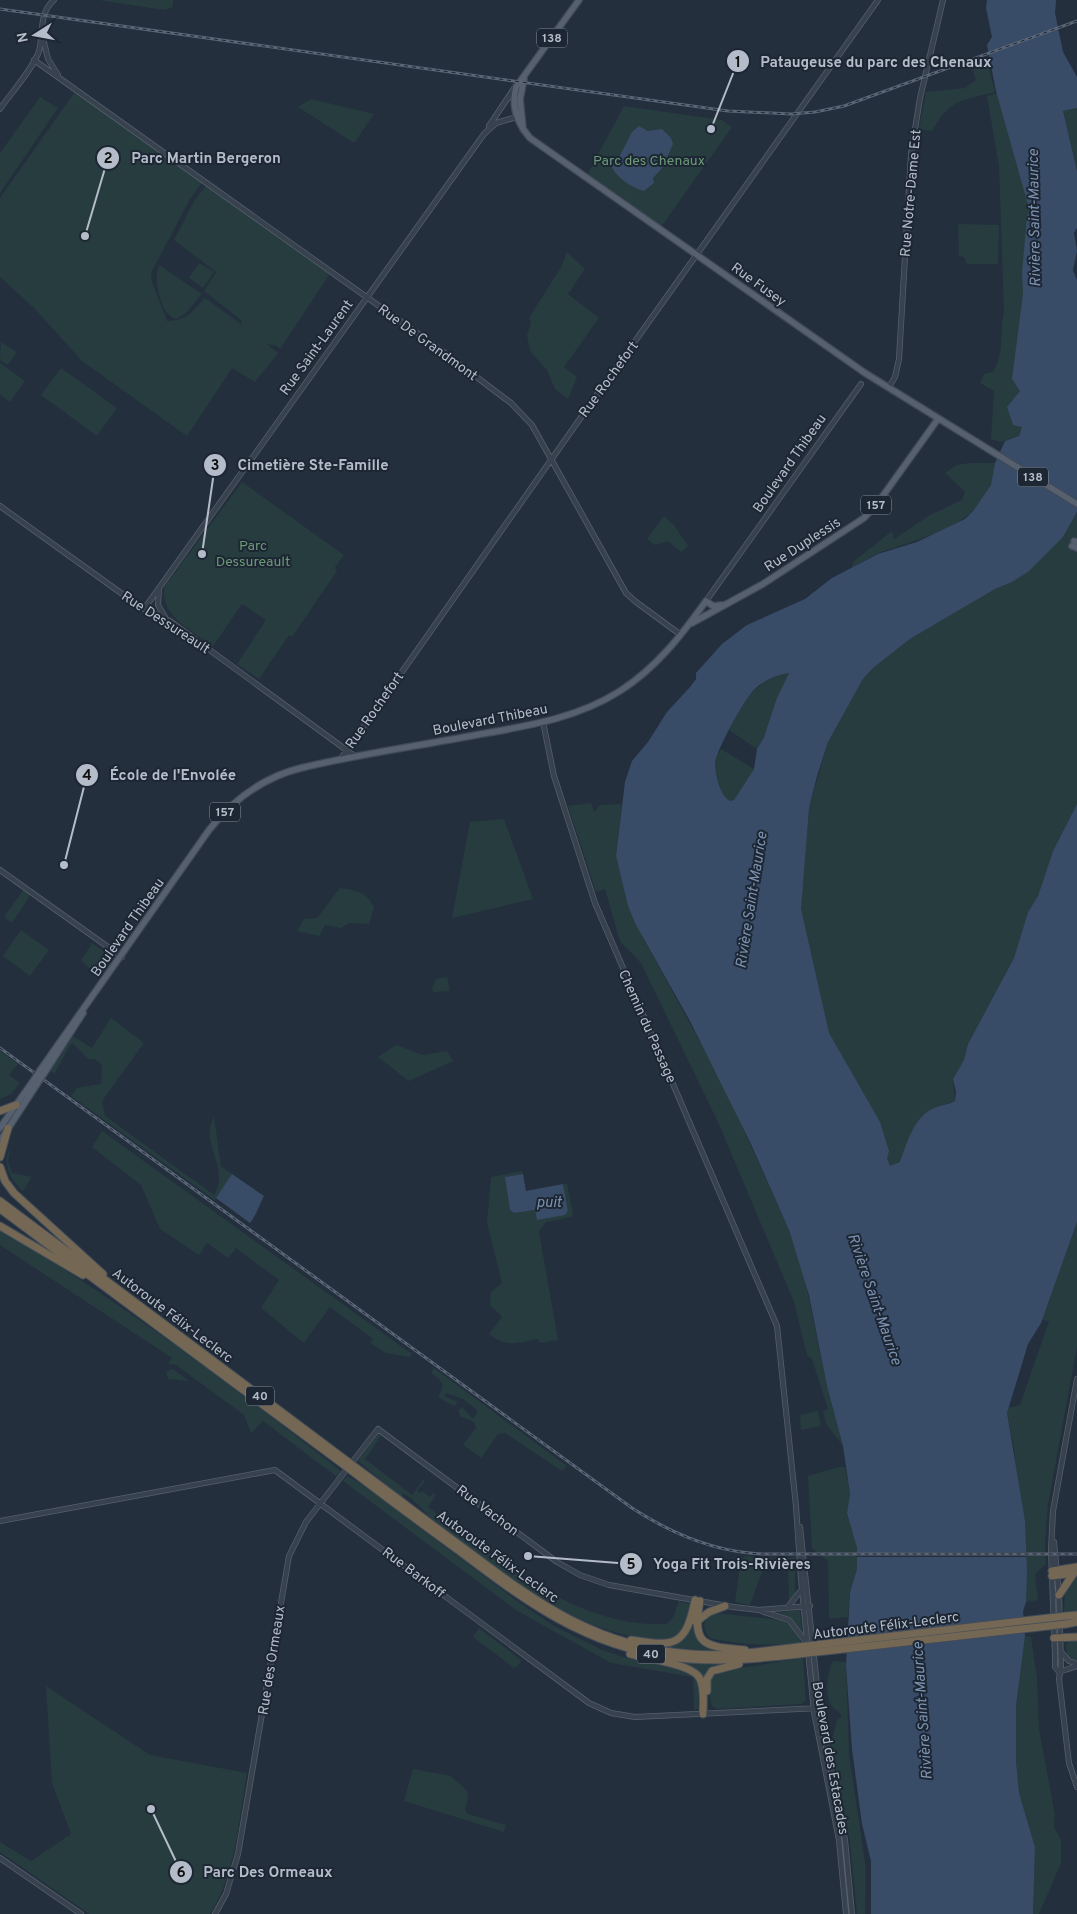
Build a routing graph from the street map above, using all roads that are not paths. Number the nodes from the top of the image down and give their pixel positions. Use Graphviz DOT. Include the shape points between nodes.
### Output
graph roads {
  1 [pos="54,0"];
  2 [pos="579,0"];
  3 [pos="878,0"];
  4 [pos="943,0"];
  5 [pos="41,27"];
  6 [pos="34,60"];
  7 [pos="525,76"];
  8 [pos="62,80"];
  9 [pos="517,85"];
  10 [pos="0,109"];
  11 [pos="519,117"];
  12 [pos="487,130"];
  13 [pos="697,255"];
  14 [pos="367,297"];
  15 [pos="861,384"];
  16 [pos="889,387"];
  17 [pos="938,419"];
  18 [pos="551,459"];
  19 [pos="1077,504"];
  20 [pos="0,506"];
  21 [pos="160,586"];
  22 [pos="706,601"];
  23 [pos="722,605"];
  24 [pos="144,609"];
  25 [pos="167,620"];
  26 [pos="688,626"];
  27 [pos="681,635"];
  28 [pos="543,722"];
  29 [pos="347,749"];
  30 [pos="356,757"];
  31 [pos="340,760"];
  32 [pos="0,870"];
  33 [pos="122,957"];
  34 [pos="35,1082"];
  35 [pos="16,1104"];
  36 [pos="0,1110"];
  37 [pos="0,1128"];
  38 [pos="8,1128"];
  39 [pos="0,1140"];
  40 [pos="0,1157"];
  41 [pos="0,1167"];
  42 [pos="0,1201"];
  43 [pos="0,1209"];
  44 [pos="0,1226"];
  45 [pos="107,1288"];
  46 [pos="125,1295"];
  47 [pos="776,1322"];
  48 [pos="1077,1379"];
  49 [pos="378,1429"];
  50 [pos="346,1463"];
  51 [pos="354,1469"];
  52 [pos="322,1503"];
  53 [pos="797,1514"];
  54 [pos="0,1521"];
  55 [pos="1076,1571"];
  56 [pos="1055,1573"];
  57 [pos="802,1589"];
  58 [pos="1058,1595"];
  59 [pos="698,1600"];
  60 [pos="726,1606"];
  61 [pos="803,1606"];
  62 [pos="810,1606"];
  63 [pos="787,1608"];
  64 [pos="756,1610"];
  65 [pos="1077,1615"];
  66 [pos="1066,1620"];
  67 [pos="696,1622"];
  68 [pos="1077,1622"];
  69 [pos="582,1632"];
  70 [pos="602,1635"];
  71 [pos="1077,1637"];
  72 [pos="1057,1638"];
  73 [pos="807,1643"];
  74 [pos="763,1651"];
  75 [pos="798,1651"];
  76 [pos="1061,1652"];
  77 [pos="784,1656"];
  78 [pos="1077,1665"];
  79 [pos="1059,1672"];
  80 [pos="820,1708"];
  81 [pos="813,1709"];
  82 [pos="705,1714"];
  83 [pos="1077,1787"];
  84 [pos="0,1858"];
  85 [pos="844,1892"];
  86 [pos="850,1892"];
  87 [pos="80,1914"];
  88 [pos="215,1914"];
  89 [pos="846,1914"];
  90 [pos="852,1914"];
  1 -- 5 [label="street" via="46,9"];
  2 -- 7 [label="main road, 138"];
  3 -- 13 [label="street, Rue Rochefort"];
  4 -- 16 [label="street, Rue Notre-Dame Est" via="911,150 899,359 896,375"];
  5 -- 6 [label="street" via="39,50"];
  5 -- 8 [label="street" via="48,59"];
  6 -- 8 [label="street, Rue De Grandmont"];
  6 -- 10 [label="street"];
  7 -- 9 [label="main road, 138"];
  7 -- 11 [label="main road, Rue Fusey / 138"];
  8 -- 14 [label="street, Rue De Grandmont"];
  9 -- 11 [label="main road, Rue Fusey / 138" via="515,97"];
  9 -- 12 [label="street"];
  11 -- 12 [label="street, Rue Saint-Laurent" via="497,122"];
  11 -- 13 [label="main road, Rue Fusey / 138" via="536,144"];
  12 -- 14 [label="street, Rue Saint-Laurent"];
  13 -- 16 [label="main road, Rue Fusey / 138"];
  13 -- 18 [label="street, Rue Rochefort"];
  14 -- 18 [label="street, Rue De Grandmont" via="521,411"];
  14 -- 21 [label="street, Rue Saint-Laurent"];
  15 -- 22 [label="street, Boulevard Thibeau"];
  16 -- 17 [label="main road, Rue Fusey / 138"];
  17 -- 19 [label="main road, Rue Fusey / 138"];
  17 -- 23 [label="main road, Rue Duplessis / 157" via="867,515 772,579"];
  18 -- 27 [label="street, Rue De Grandmont" via="628,595"];
  18 -- 29 [label="street, Rue Rochefort"];
  20 -- 24 [label="street, Rue Dessureault"];
  21 -- 24 [label="street, Rue Saint-Laurent"];
  21 -- 25 [label="street" via="158,605"];
  22 -- 23 [label="main road" via="714,606"];
  22 -- 26 [label="main road, Boulevard Thibeau / 157"];
  23 -- 26 [label="main road, Rue Duplessis / 157"];
  24 -- 25 [label="street, Rue Dessureault"];
  25 -- 29 [label="street, Rue Dessureault"];
  26 -- 27 [label="main road, Boulevard Thibeau / 157"];
  27 -- 28 [label="main road, Boulevard Thibeau / 157" via="653,665 620,691 589,707"];
  28 -- 30 [label="main road, Boulevard Thibeau / 157"];
  28 -- 47 [label="street, Chemin du Passage" via="553,773 595,903"];
  29 -- 30 [label="street, Rue Dessureault"];
  29 -- 31 [label="street, Rue Rochefort"];
  30 -- 31 [label="main road, Boulevard Thibeau / 157"];
  31 -- 33 [label="main road, Boulevard Thibeau / 157" via="278,775 232,805 209,830"];
  32 -- 33 [label="street"];
  33 -- 34 [label="main road, Boulevard Thibeau / 157, bridge" via="74,1020"];
  34 -- 35 [label="main road, Boulevard Thibeau / 157"];
  34 -- 38 [label="main road, Boulevard Thibeau / 157"];
  35 -- 36 [label="highway"];
  35 -- 37 [label="main road, Boulevard Thibeau / 157"];
  38 -- 39 [label="main road, Boulevard Thibeau / 157"];
  38 -- 40 [label="highway"];
  41 -- 46 [label="highway" via="3,1178 14,1193"];
  42 -- 46 [label="highway, Autoroute Félix-Leclerc / 40"];
  43 -- 45 [label="highway, Autoroute Félix-Leclerc / 40"];
  44 -- 45 [label="highway"];
  45 -- 50 [label="highway, Autoroute Félix-Leclerc / 40"];
  46 -- 50 [label="highway, Autoroute Félix-Leclerc / 40"];
  47 -- 53 [label="street, Boulevard des Estacades"];
  48 -- 56 [label="street" via="1055,1495"];
  49 -- 52 [label="street, Rue des Ormeaux"];
  49 -- 59 [label="street, Rue Vachon" via="568,1569 609,1585"];
  50 -- 51 [label="highway, Autoroute Félix-Leclerc / 40, bridge"];
  51 -- 69 [label="highway, Autoroute Félix-Leclerc / 40" via="526,1601"];
  51 -- 70 [label="highway, Autoroute Félix-Leclerc / 40" via="528,1596 568,1620"];
  52 -- 54 [label="street, Rue Barkoff" via="273,1470"];
  52 -- 82 [label="street, Rue Barkoff" via="594,1706 612,1714 633,1717"];
  52 -- 88 [label="street, Rue des Ormeaux" via="300,1532 287,1563 240,1843 231,1878"];
  53 -- 57 [label="street, Boulevard des Estacades"];
  53 -- 62 [label="street, Boulevard des Estacades"];
  55 -- 56 [label="highway"];
  55 -- 58 [label="highway"];
  56 -- 58 [label="street"];
  56 -- 72 [label="street"];
  57 -- 61 [label="street, Boulevard des Estacades"];
  57 -- 63 [label="street"];
  58 -- 72 [label="street"];
  59 -- 60 [label="street, Rue Vachon"];
  59 -- 67 [label="highway"];
  59 -- 70 [label="highway" via="687,1630 672,1642 654,1643"];
  60 -- 64 [label="street, Rue Vachon"];
  60 -- 67 [label="highway" via="709,1612"];
  61 -- 62 [label="street, Rue Vachon"];
  61 -- 63 [label="street, Rue Vachon"];
  61 -- 73 [label="street, Boulevard des Estacades"];
  62 -- 80 [label="street, Boulevard des Estacades"];
  63 -- 64 [label="street, Rue Vachon"];
  64 -- 73 [label="street" via="790,1621"];
  65 -- 66 [label="highway, Autoroute Félix-Leclerc / 40"];
  66 -- 68 [label="highway, Autoroute Félix-Leclerc / 40"];
  66 -- 75 [label="highway, Autoroute Félix-Leclerc / 40, bridge"];
  67 -- 74 [label="highway" via="699,1636 710,1645"];
  69 -- 77 [label="highway, Autoroute Félix-Leclerc / 40" via="625,1648 670,1657 723,1661"];
  69 -- 82 [label="highway" via="632,1654 694,1671 702,1682"];
  70 -- 74 [label="highway, Autoroute Félix-Leclerc / 40" via="680,1653 718,1656"];
  71 -- 72 [label="highway"];
  72 -- 76 [label="street"];
  72 -- 79 [label="street" via="1055,1666"];
  73 -- 81 [label="street, Boulevard des Estacades"];
  74 -- 75 [label="highway, Autoroute Félix-Leclerc / 40"];
  75 -- 77 [label="highway, Autoroute Félix-Leclerc / 40"];
  76 -- 78 [label="street" via="1068,1661"];
  76 -- 79 [label="street"];
  77 -- 82 [label="highway" via="713,1671 707,1680"];
  78 -- 79 [label="street"];
  79 -- 83 [label="street" via="1069,1763"];
  80 -- 81 [label="street, Rue Barkoff"];
  80 -- 86 [label="street, Boulevard des Estacades" via="845,1840"];
  81 -- 82 [label="street, Rue Barkoff"];
  81 -- 85 [label="street, Boulevard des Estacades" via="839,1840"];
  84 -- 87 [label="street"];
  85 -- 86 [label="street"];
  85 -- 89 [label="street, Boulevard des Estacades"];
  86 -- 90 [label="street, Boulevard des Estacades"];
}
